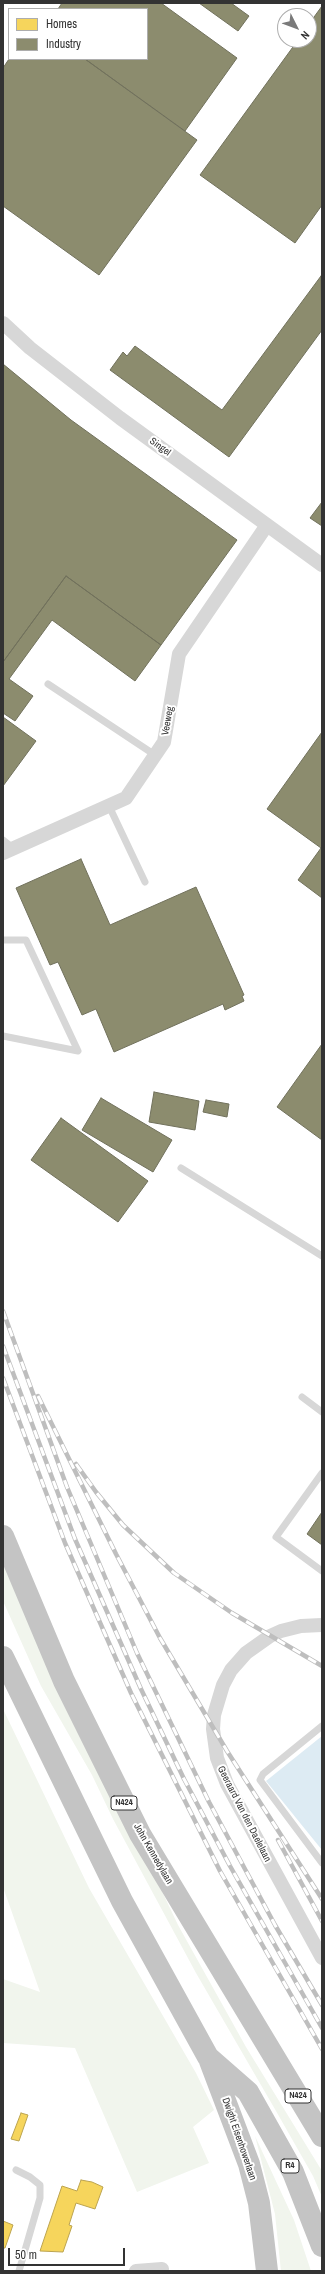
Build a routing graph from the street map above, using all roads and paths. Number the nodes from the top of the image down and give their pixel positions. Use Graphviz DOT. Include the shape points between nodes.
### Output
graph roads {
  1 [pos="3,323"];
  2 [pos="267,525"];
  3 [pos="322,565"];
  4 [pos="48,684"];
  5 [pos="155,755"];
  6 [pos="109,806"];
  7 [pos="6,847"];
  8 [pos="145,882"];
  9 [pos="3,940"];
  10 [pos="3,1036"];
  11 [pos="181,1168"];
  12 [pos="322,1256"];
  13 [pos="302,1397"];
  14 [pos="322,1412"];
  15 [pos="322,1473"];
  16 [pos="3,1536"];
  17 [pos="322,1571"];
  18 [pos="322,1625"];
  19 [pos="3,1656"];
  20 [pos="322,1726"];
  21 [pos="322,1863"];
  22 [pos="322,1958"];
  23 [pos="208,2058"];
  24 [pos="322,2136"];
  25 [pos="16,2170"];
  26 [pos="322,2246"];
  27 [pos="162,2269"];
  28 [pos="19,2271"];
  29 [pos="136,2271"];
  30 [pos="267,2271"];
  1 -- 2 [label="street, Singel" via="30,348 120,418"];
  2 -- 3 [label="street, Singel"];
  2 -- 5 [label="street, Veeweg" via="179,654 164,742"];
  4 -- 5 [label="lane"];
  5 -- 6 [label="street, Veeweg" via="126,798"];
  6 -- 7 [label="street, Veeweg"];
  6 -- 8 [label="lane"];
  9 -- 10 [label="lane" via="26,940 78,1051"];
  11 -- 12 [label="lane"];
  13 -- 14 [label="lane"];
  15 -- 17 [label="lane" via="276,1537"];
  16 -- 24 [label="highway, John Kennedylaan / N424" via="64,1681 140,1834"];
  18 -- 22 [label="street, Geeraard Van den Daelelaan" via="301,1626 281,1631 240,1659 223,1685 218,1699 213,1737 217,1758 227,1784"];
  19 -- 23 [label="highway" via="122,1901"];
  20 -- 21 [label="lane" via="263,1774 260,1780"];
  23 -- 26 [label="highway, R4" via="248,2092 293,2172"];
  23 -- 30 [label="highway, Dwight Eisenhowerlaan" via="249,2164 259,2203"];
  25 -- 28 [label="lane" via="40,2185 40,2198"];
  27 -- 29 [label="street"];
}
